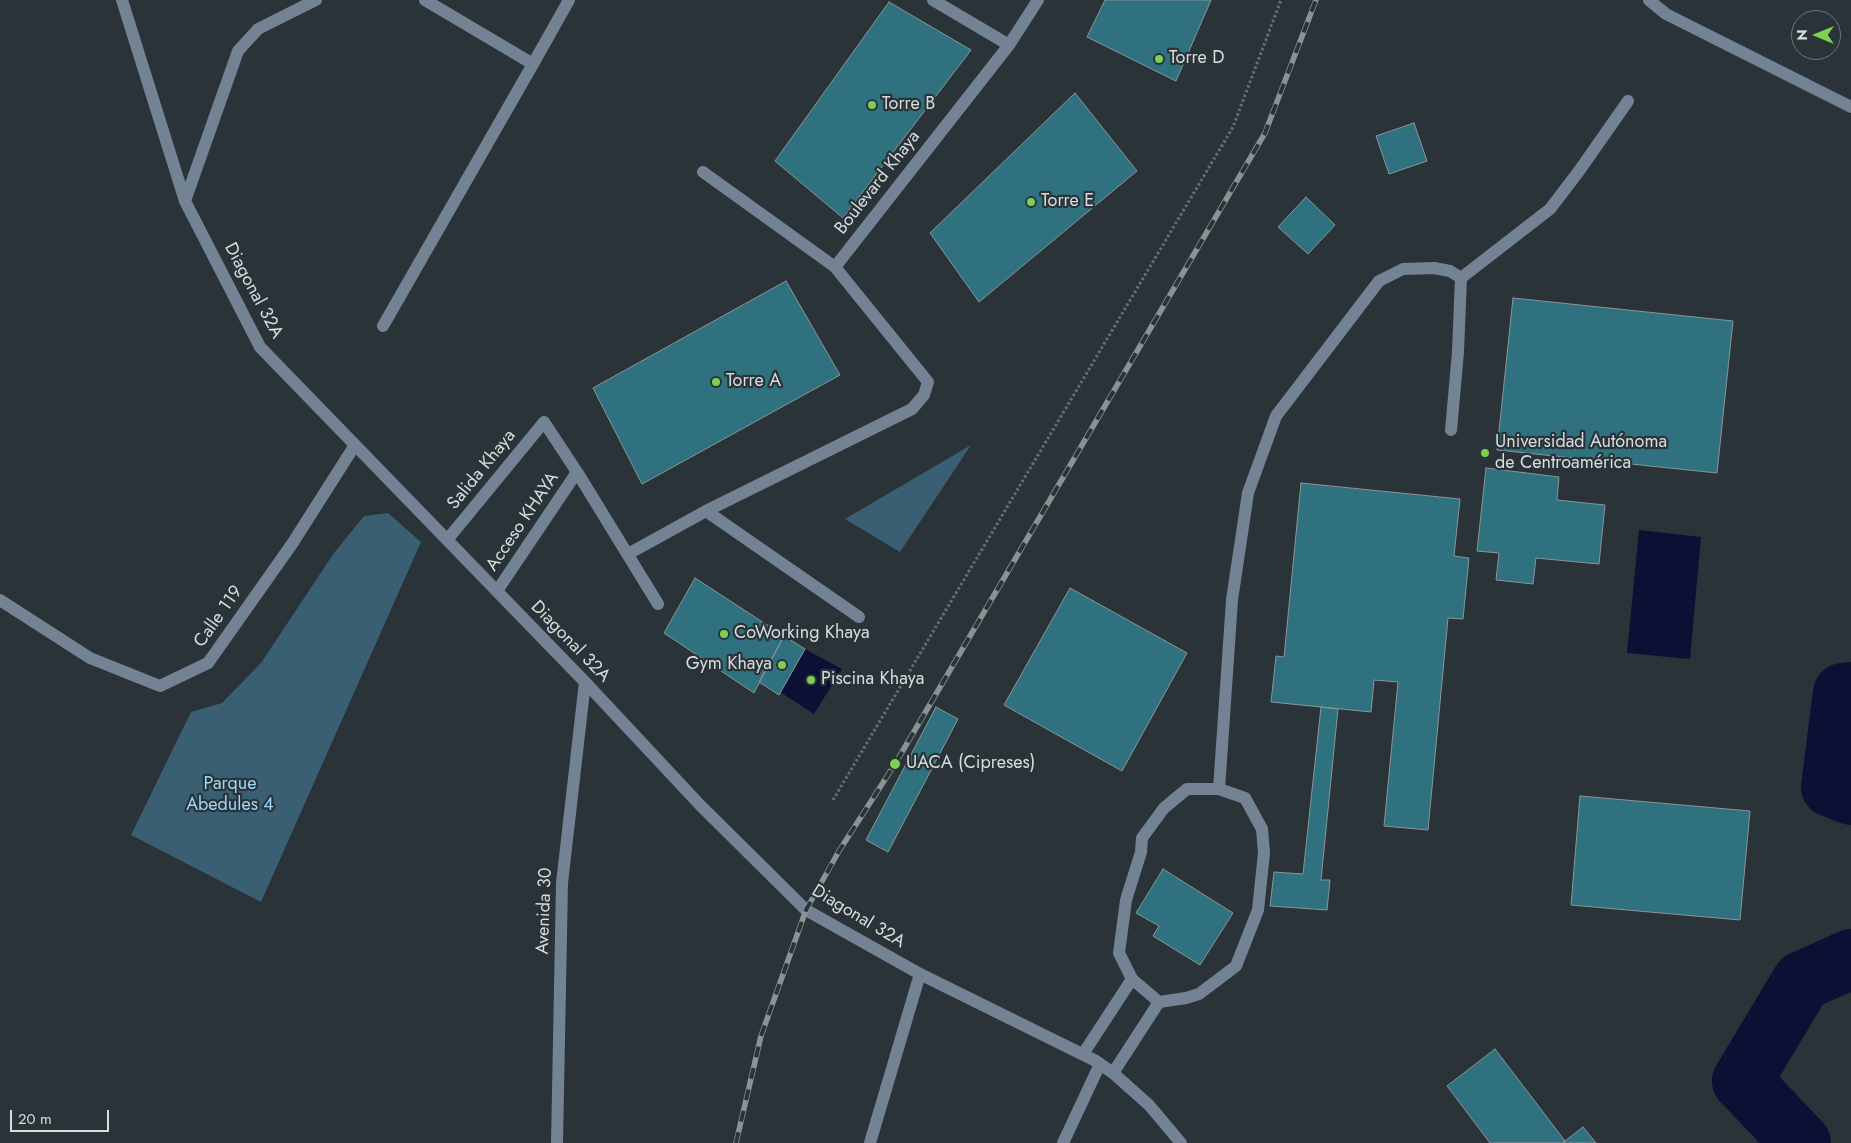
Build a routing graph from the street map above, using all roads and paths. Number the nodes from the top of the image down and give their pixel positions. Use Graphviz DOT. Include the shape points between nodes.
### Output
graph roads {
  1 [pos="122,0"];
  2 [pos="316,0"];
  3 [pos="426,0"];
  4 [pos="570,0"];
  5 [pos="933,0"];
  6 [pos="1038,0"];
  7 [pos="1281,0"];
  8 [pos="1649,0"];
  9 [pos="1009,45"];
  10 [pos="533,64"];
  11 [pos="1628,101"];
  12 [pos="1851,107"];
  13 [pos="703,172"];
  14 [pos="185,201"];
  15 [pos="835,267"];
  16 [pos="1461,278"];
  17 [pos="383,326"];
  18 [pos="1451,430"];
  19 [pos="355,446"];
  20 [pos="577,472"];
  21 [pos="706,511"];
  22 [pos="447,540"];
  23 [pos="628,554"];
  24 [pos="497,591"];
  25 [pos="0,600"];
  26 [pos="658,604"];
  27 [pos="859,617"];
  28 [pos="585,682"];
  29 [pos="1219,789"];
  30 [pos="833,800"];
  31 [pos="920,974"];
  32 [pos="1132,978"];
  33 [pos="1159,1002"];
  34 [pos="1084,1054"];
  35 [pos="1100,1064"];
  36 [pos="1113,1073"];
  37 [pos="557,1143"];
  38 [pos="870,1143"];
  39 [pos="1063,1143"];
  40 [pos="1181,1143"];
  1 -- 14 [label="street, Diagonal 32A"];
  2 -- 14 [label="street" via="258,29 238,51"];
  3 -- 10 [label="street"];
  4 -- 10 [label="street"];
  5 -- 9 [label="street"];
  6 -- 9 [label="street, Boulevard Khaya"];
  7 -- 30 [label="path" via="1233,127"];
  8 -- 12 [label="street" via="1666,14"];
  9 -- 15 [label="street, Boulevard Khaya"];
  10 -- 17 [label="street"];
  11 -- 16 [label="street" via="1550,209"];
  13 -- 15 [label="street"];
  14 -- 19 [label="street, Diagonal 32A" via="260,348"];
  15 -- 21 [label="street" via="928,382 924,395 912,409"];
  16 -- 18 [label="street"];
  16 -- 29 [label="street" via="1450,271 1418,268 1403,269 1380,281 1276,416 1248,493 1232,600"];
  19 -- 22 [label="street, Diagonal 32A"];
  19 -- 25 [label="street, Calle 119" via="292,544 208,663 160,686 90,658"];
  20 -- 22 [label="street, Salida Khaya" via="544,422"];
  20 -- 23 [label="street"];
  20 -- 24 [label="street, Acceso KHAYA"];
  21 -- 23 [label="street"];
  21 -- 27 [label="street"];
  22 -- 24 [label="street, Diagonal 32A"];
  23 -- 26 [label="street"];
  24 -- 28 [label="street, Diagonal 32A"];
  28 -- 31 [label="street, Diagonal 32A" via="700,805 806,910"];
  28 -- 37 [label="street, Avenida 30" via="562,883"];
  29 -- 32 [label="street" via="1187,789 1164,808 1142,838 1141,852 1126,900 1119,953"];
  29 -- 33 [label="street" via="1245,798 1262,829 1264,853 1258,910 1236,966 1199,994"];
  31 -- 34 [label="street, Diagonal 32A"];
  31 -- 38 [label="street"];
  32 -- 33 [label="street"];
  32 -- 34 [label="street"];
  33 -- 36 [label="street"];
  34 -- 35 [label="street, Diagonal 32A"];
  35 -- 36 [label="street, Diagonal 32A"];
  35 -- 39 [label="street"];
  36 -- 40 [label="street, Diagonal 32A" via="1149,1105"];
}
